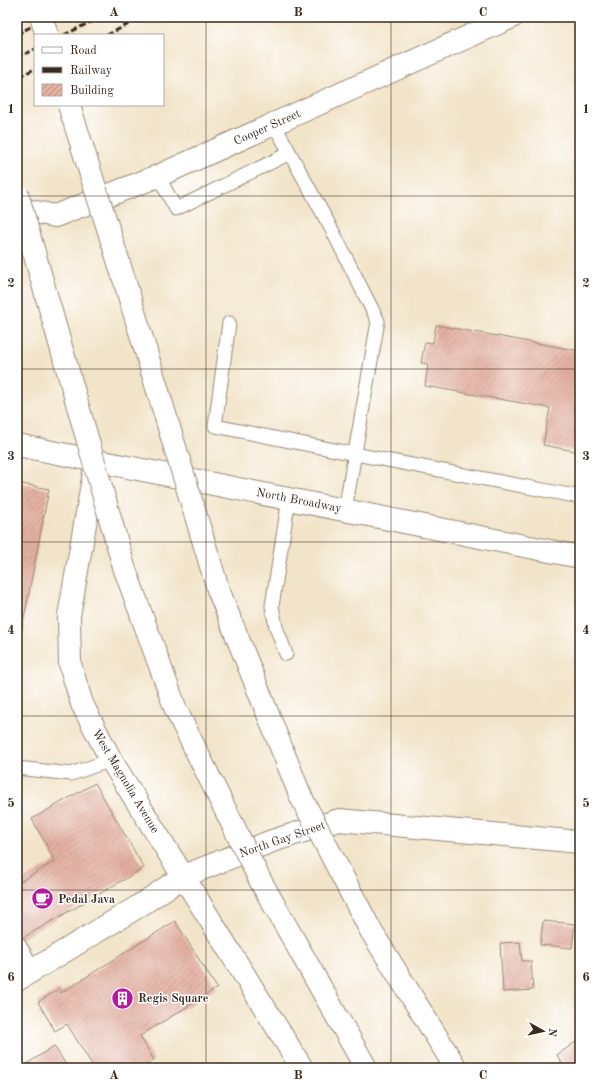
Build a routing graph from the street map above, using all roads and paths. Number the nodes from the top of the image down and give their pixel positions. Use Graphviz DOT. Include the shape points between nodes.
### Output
graph roads {
  1 [pos="41,17"];
  2 [pos="512,17"];
  3 [pos="47,34"];
  4 [pos="69,106"];
  5 [pos="274,124"];
  6 [pos="290,154"];
  7 [pos="158,176"];
  8 [pos="17,193"];
  9 [pos="17,208"];
  10 [pos="229,323"];
  11 [pos="17,444"];
  12 [pos="355,454"];
  13 [pos="97,460"];
  14 [pos="580,497"];
  15 [pos="289,498"];
  16 [pos="345,510"];
  17 [pos="580,557"];
  18 [pos="286,654"];
  19 [pos="111,760"];
  20 [pos="17,768"];
  21 [pos="580,842"];
  22 [pos="184,876"];
  23 [pos="17,941"];
  24 [pos="26,974"];
  25 [pos="302,1068"];
  26 [pos="366,1068"];
  27 [pos="456,1068"];
  1 -- 3 [label="main road, bridge"];
  2 -- 5 [label="main road, Cooper Street"];
  4 -- 27 [label="main road, bridge" via="218,589 301,797 371,931"];
  5 -- 6 [label="lane"];
  5 -- 7 [label="main road, Cooper Street"];
  6 -- 7 [label="lane" via="176,209"];
  6 -- 12 [label="lane" via="378,321"];
  7 -- 9 [label="main road, Cooper Street" via="54,216"];
  8 -- 26 [label="main road, bridge" via="124,567 176,710 260,880"];
  10 -- 12 [label="lane" via="214,426"];
  11 -- 13 [label="main road, North Broadway"];
  12 -- 14 [label="lane"];
  12 -- 16 [label="lane"];
  13 -- 15 [label="main road, North Broadway"];
  13 -- 19 [label="main road, West Magnolia Avenue" via="69,616 70,664 82,704"];
  15 -- 16 [label="main road, North Broadway"];
  15 -- 18 [label="lane" via="272,606 276,627"];
  16 -- 17 [label="main road, North Broadway"];
  19 -- 20 [label="lane" via="71,774"];
  19 -- 22 [label="main road, West Magnolia Avenue"];
  21 -- 22 [label="main road, North Gay Street" via="339,820 272,841"];
  22 -- 24 [label="main road, North Gay Street"];
  22 -- 25 [label="main road, West Magnolia Avenue"];
  23 -- 24 [label="lane"];
}
